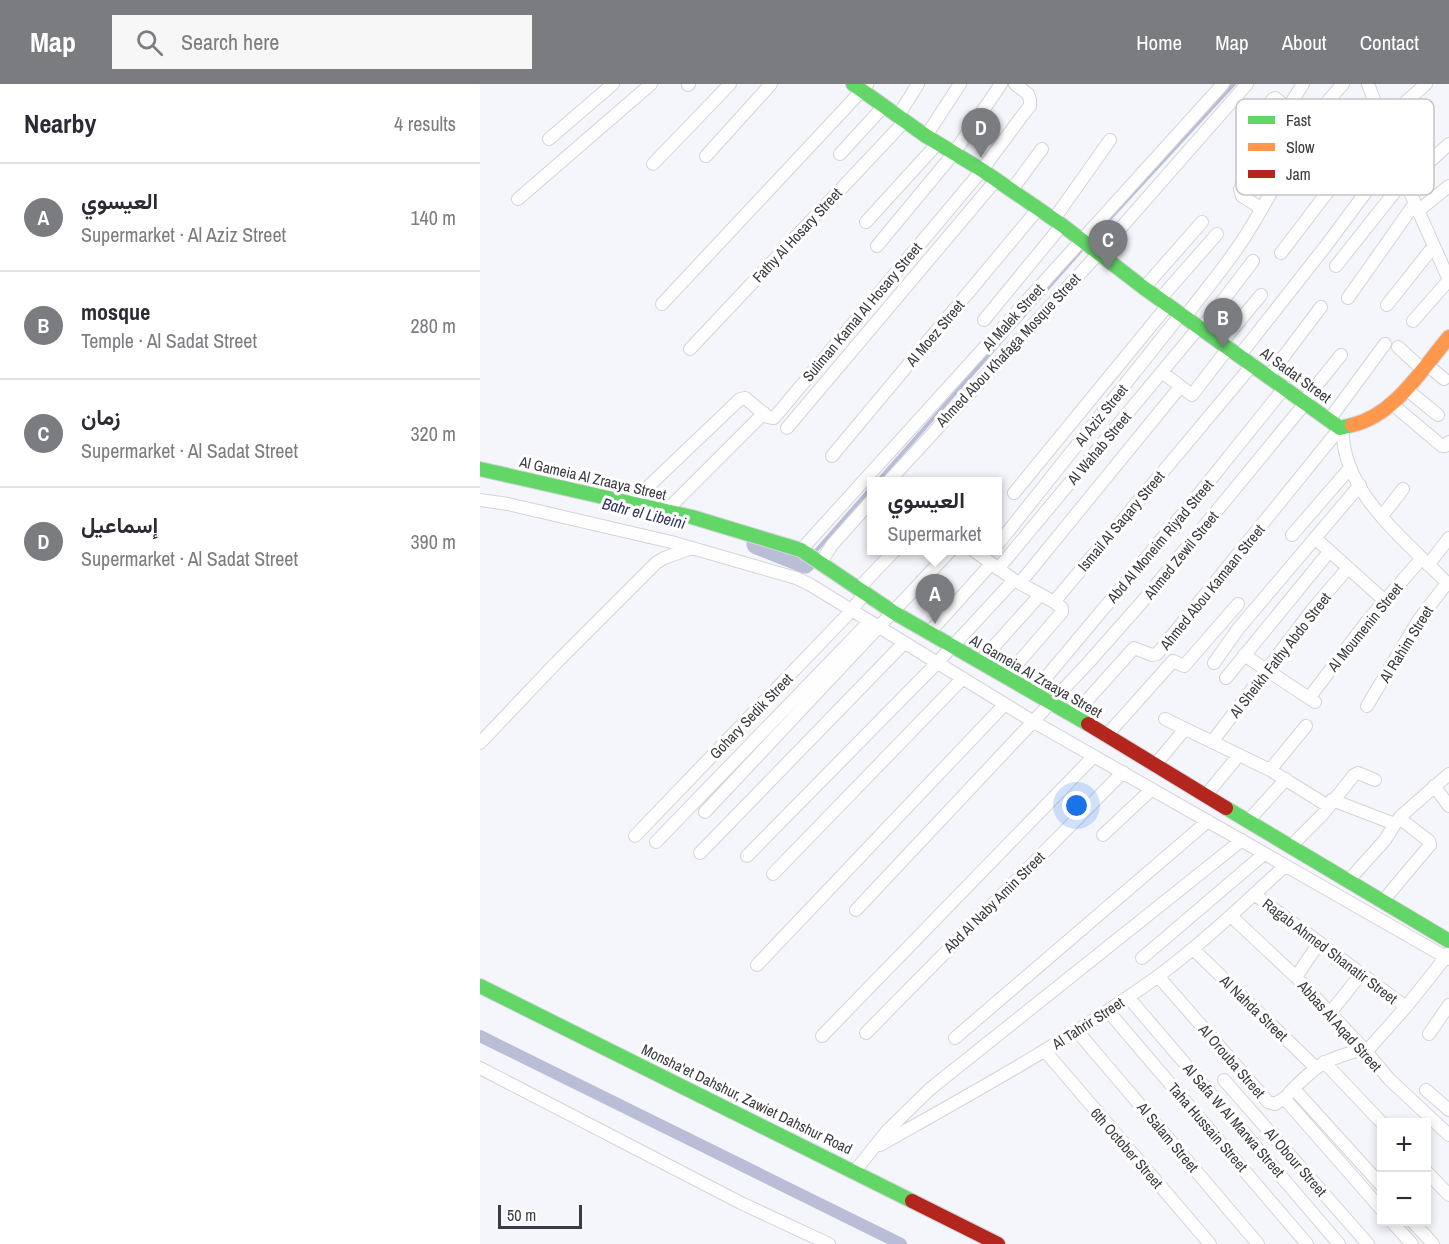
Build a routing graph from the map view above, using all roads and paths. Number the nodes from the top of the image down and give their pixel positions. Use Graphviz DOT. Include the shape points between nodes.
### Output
graph roads {
  1 [pos="613,84"];
  2 [pos="651,84"];
  3 [pos="730,84"];
  4 [pos="771,84"];
  5 [pos="918,84"];
  6 [pos="960,84"];
  7 [pos="1001,84"];
  8 [pos="1015,84"];
  9 [pos="1223,84"];
  10 [pos="1247,84"];
  11 [pos="1303,84"];
  12 [pos="1343,84"];
  13 [pos="1368,84"];
  14 [pos="1426,84"];
  15 [pos="861,86"];
  16 [pos="1293,99"];
  17 [pos="1329,99"];
  18 [pos="1374,99"];
  19 [pos="1409,99"];
  20 [pos="884,106"];
  21 [pos="902,119"];
  22 [pos="549,140"];
  23 [pos="932,140"];
  24 [pos="1110,140"];
  25 [pos="1449,144"];
  26 [pos="1042,149"];
  27 [pos="954,153"];
  28 [pos="840,154"];
  29 [pos="706,156"];
  30 [pos="1434,157"];
  31 [pos="653,164"];
  32 [pos="982,170"];
  33 [pos="996,180"];
  34 [pos="1449,186"];
  35 [pos="1011,191"];
  36 [pos="1242,195"];
  37 [pos="1270,195"];
  38 [pos="1325,195"];
  39 [pos="1363,195"];
  40 [pos="1394,195"];
  41 [pos="1411,195"];
  42 [pos="518,199"];
  43 [pos="1416,207"];
  44 [pos="1038,209"];
  45 [pos="1262,209"];
  46 [pos="866,222"];
  47 [pos="1058,222"];
  48 [pos="1202,222"];
  49 [pos="1217,234"];
  50 [pos="877,246"];
  51 [pos="1090,246"];
  52 [pos="1433,247"];
  53 [pos="1281,253"];
  54 [pos="1253,261"];
  55 [pos="1336,266"];
  56 [pos="1449,278"];
  57 [pos="1144,288"];
  58 [pos="1261,295"];
  59 [pos="1348,298"];
  60 [pos="1164,302"];
  61 [pos="662,304"];
  62 [pos="1387,305"];
  63 [pos="1321,307"];
  64 [pos="1183,315"];
  65 [pos="984,320"];
  66 [pos="1413,321"];
  67 [pos="1201,327"];
  68 [pos="1449,337"];
  69 [pos="1385,344"];
  70 [pos="1398,347"];
  71 [pos="1230,348"];
  72 [pos="690,350"];
  73 [pos="1341,355"];
  74 [pos="1252,364"];
  75 [pos="1424,366"];
  76 [pos="1162,373"];
  77 [pos="1269,376"];
  78 [pos="1444,378"];
  79 [pos="1180,387"];
  80 [pos="1285,387"];
  81 [pos="1406,389"];
  82 [pos="1305,402"];
  83 [pos="1392,404"];
  84 [pos="764,413"];
  85 [pos="1438,415"];
  86 [pos="1337,425"];
  87 [pos="787,429"];
  88 [pos="1449,442"];
  89 [pos="832,456"];
  90 [pos="1350,468"];
  91 [pos="480,469"];
  92 [pos="870,477"];
  93 [pos="892,477"];
  94 [pos="867,481"];
  95 [pos="1360,485"];
  96 [pos="1403,489"];
  97 [pos="1014,493"];
  98 [pos="480,500"];
  99 [pos="631,503"];
  100 [pos="867,506"];
  101 [pos="666,511"];
  102 [pos="1382,516"];
  103 [pos="1292,535"];
  104 [pos="1315,538"];
  105 [pos="1449,538"];
  106 [pos="1002,539"];
  107 [pos="692,548"];
  108 [pos="801,550"];
  109 [pos="1002,550"];
  110 [pos="1329,552"];
  111 [pos="891,555"];
  112 [pos="946,555"];
  113 [pos="992,561"];
  114 [pos="1425,561"];
  115 [pos="827,566"];
  116 [pos="1348,568"];
  117 [pos="1017,581"];
  118 [pos="1448,584"];
  119 [pos="819,590"];
  120 [pos="861,591"];
  121 [pos="1040,595"];
  122 [pos="1054,602"];
  123 [pos="1385,602"];
  124 [pos="1238,604"];
  125 [pos="851,611"];
  126 [pos="893,612"];
  127 [pos="874,625"];
  128 [pos="929,633"];
  129 [pos="904,643"];
  130 [pos="953,647"];
  131 [pos="1244,655"];
  132 [pos="980,662"];
  133 [pos="937,663"];
  134 [pos="1214,663"];
  135 [pos="1267,670"];
  136 [pos="1006,677"];
  137 [pos="963,678"];
  138 [pos="1226,678"];
  139 [pos="1033,693"];
  140 [pos="1050,702"];
  141 [pos="1005,704"];
  142 [pos="1367,706"];
  143 [pos="1073,716"];
  144 [pos="1165,719"];
  145 [pos="1034,722"];
  146 [pos="1306,726"];
  147 [pos="1185,729"];
  148 [pos="1107,735"];
  149 [pos="1212,742"];
  150 [pos="480,743"];
  151 [pos="1239,755"];
  152 [pos="1094,756"];
  153 [pos="1155,765"];
  154 [pos="1270,770"];
  155 [pos="1122,772"];
  156 [pos="1449,774"];
  157 [pos="1286,779"];
  158 [pos="1375,780"];
  159 [pos="1434,786"];
  160 [pos="1152,789"];
  161 [pos="1206,795"];
  162 [pos="1330,803"];
  163 [pos="1449,806"];
  164 [pos="705,812"];
  165 [pos="1398,820"];
  166 [pos="1208,821"];
  167 [pos="1248,821"];
  168 [pos="1103,835"];
  169 [pos="635,837"];
  170 [pos="1242,840"];
  171 [pos="656,842"];
  172 [pos="1290,847"];
  173 [pos="700,853"];
  174 [pos="1264,854"];
  175 [pos="747,856"];
  176 [pos="1285,866"];
  177 [pos="773,874"];
  178 [pos="1348,881"];
  179 [pos="1254,894"];
  180 [pos="1382,902"];
  181 [pos="856,910"];
  182 [pos="1231,916"];
  183 [pos="1449,941"];
  184 [pos="1319,943"];
  185 [pos="1193,949"];
  186 [pos="1448,957"];
  187 [pos="1142,958"];
  188 [pos="757,965"];
  189 [pos="1361,974"];
  190 [pos="1158,976"];
  191 [pos="1296,977"];
  192 [pos="480,986"];
  193 [pos="1128,997"];
  194 [pos="1449,1005"];
  195 [pos="1406,1007"];
  196 [pos="1108,1011"];
  197 [pos="1330,1013"];
  198 [pos="1077,1031"];
  199 [pos="866,1033"];
  200 [pos="1429,1034"];
  201 [pos="822,1036"];
  202 [pos="955,1038"];
  203 [pos="1365,1051"];
  204 [pos="1045,1052"];
  205 [pos="1320,1064"];
  206 [pos="480,1068"];
  207 [pos="1224,1080"];
  208 [pos="1294,1089"];
  209 [pos="1426,1090"];
  210 [pos="1284,1098"];
  211 [pos="1449,1110"];
  212 [pos="1377,1118"];
  213 [pos="1449,1135"];
  214 [pos="871,1150"];
  215 [pos="855,1171"];
  216 [pos="1427,1172"];
  217 [pos="1377,1180"];
  218 [pos="1449,1195"];
  219 [pos="1377,1204"];
  220 [pos="1396,1226"];
  221 [pos="1417,1226"];
  222 [pos="829,1244"];
  223 [pos="998,1244"];
  224 [pos="1210,1244"];
  225 [pos="1258,1244"];
  226 [pos="1307,1244"];
  227 [pos="1339,1244"];
  228 [pos="1368,1244"];
  229 [pos="1412,1244"];
  230 [pos="1433,1244"];
  1 -- 22 [label="street"];
  2 -- 42 [label="street"];
  3 -- 31 [label="street"];
  4 -- 29 [label="street"];
  5 -- 21 [label="street, Fathy Al Hosary Street"];
  6 -- 23 [label="street"];
  7 -- 27 [label="street"];
  8 -- 32 [label="street" via="1028,94 1030,106"];
  9 -- 51 [label="street, Al Malek Street"];
  10 -- 51 [label="street, Ahmed Abou Khafaga Mosque Street"];
  11 -- 16 [label="street"];
  12 -- 17 [label="street, Al Aziz Street"];
  13 -- 18 [label="street"];
  14 -- 19 [label="street"];
  15 -- 20 [label="street, Al Sadat Street"];
  15 -- 61 [label="street"];
  20 -- 21 [label="street, Al Sadat Street"];
  20 -- 28 [label="street"];
  21 -- 23 [label="street, Al Sadat Street"];
  21 -- 72 [label="street, Fathy Al Hosary Street"];
  23 -- 27 [label="street, Al Sadat Street"];
  23 -- 46 [label="street"];
  24 -- 47 [label="street"];
  25 -- 30 [label="street"];
  26 -- 35 [label="street"];
  27 -- 32 [label="street, Al Sadat Street"];
  27 -- 50 [label="street"];
  32 -- 33 [label="street, Al Sadat Street"];
  32 -- 84 [label="street, Suliman Kamal Al Hosary Street" via="774,417"];
  33 -- 35 [label="street, Al Sadat Street"];
  33 -- 87 [label="street"];
  34 -- 43 [label="street"];
  35 -- 44 [label="street, Al Sadat Street"];
  36 -- 45 [label="street"];
  37 -- 45 [label="street, Al Aziz Street"];
  38 -- 53 [label="street"];
  39 -- 71 [label="street" via="1325,247"];
  40 -- 55 [label="street"];
  41 -- 43 [label="street"];
  43 -- 52 [label="street"];
  43 -- 59 [label="street"];
  44 -- 47 [label="street, Al Sadat Street"];
  44 -- 89 [label="street, Al Moez Street"];
  45 -- 64 [label="street, Al Aziz Street" via="1236,250"];
  47 -- 51 [label="street, Al Sadat Street"];
  47 -- 65 [label="street"];
  48 -- 57 [label="street"];
  49 -- 60 [label="street"];
  51 -- 57 [label="street, Al Sadat Street"];
  51 -- 92 [label="street, Al Malek Street"];
  51 -- 93 [label="street, Ahmed Abou Khafaga Mosque Street"];
  52 -- 56 [label="street"];
  52 -- 62 [label="street"];
  54 -- 67 [label="street, Al Wahab Street"];
  56 -- 66 [label="street"];
  57 -- 60 [label="street, Al Sadat Street"];
  58 -- 71 [label="street"];
  60 -- 64 [label="street, Al Sadat Street"];
  60 -- 97 [label="street"];
  63 -- 77 [label="street"];
  64 -- 67 [label="street, Al Sadat Street"];
  64 -- 106 [label="street, Al Aziz Street"];
  67 -- 71 [label="street, Al Sadat Street"];
  67 -- 76 [label="street, Al Wahab Street"];
  68 -- 75 [label="street"];
  69 -- 86 [label="street"];
  70 -- 75 [label="street"];
  71 -- 74 [label="street, Al Sadat Street"];
  71 -- 79 [label="street" via="1192,395"];
  73 -- 82 [label="street, Ahmed Zewil Street"];
  74 -- 77 [label="street, Al Sadat Street"];
  74 -- 122 [label="street, Ismail Al Saqary Street"];
  75 -- 78 [label="street"];
  75 -- 81 [label="street"];
  76 -- 79 [label="street"];
  76 -- 109 [label="street, Al Wahab Street"];
  77 -- 80 [label="street, Al Sadat Street"];
  79 -- 117 [label="street"];
  80 -- 82 [label="street, Al Sadat Street"];
  80 -- 139 [label="street, Abd Al Moneim Riyad Street"];
  81 -- 83 [label="street"];
  81 -- 85 [label="street"];
  82 -- 86 [label="street, Al Sadat Street"];
  82 -- 140 [label="street, Ahmed Zewil Street" via="1143,602"];
  83 -- 86 [label="street" via="1368,420"];
  83 -- 88 [label="street" via="1442,446"];
  84 -- 99 [label="street" via="743,398"];
  84 -- 101 [label="street"];
  86 -- 90 [label="street"];
  86 -- 143 [label="street, Ahmed Abou Kamaan Street" via="1157,654 1134,648"];
  90 -- 95 [label="street"];
  90 -- 103 [label="street"];
  91 -- 99 [label="street, Al Gameia Al Zraaya Street"];
  94 -- 108 [label="street, Al Malek Street"];
  95 -- 102 [label="street"];
  95 -- 104 [label="street"];
  96 -- 102 [label="street"];
  98 -- 107 [label="street"];
  99 -- 101 [label="street, Al Gameia Al Zraaya Street"];
  100 -- 115 [label="street" via="832,545"];
  101 -- 108 [label="street, Al Gameia Al Zraaya Street"];
  102 -- 114 [label="street"];
  104 -- 110 [label="street"];
  104 -- 134 [label="street"];
  105 -- 114 [label="street, Al Moumenin Street"];
  107 -- 119 [label="street" via="796,578"];
  107 -- 150 [label="street" via="656,563"];
  108 -- 115 [label="street, Al Gameia Al Zraaya Street"];
  110 -- 116 [label="street"];
  110 -- 131 [label="street"];
  111 -- 120 [label="street, Gohary Sedik Street"];
  112 -- 126 [label="street"];
  113 -- 117 [label="street"];
  113 -- 128 [label="street"];
  114 -- 118 [label="street"];
  114 -- 123 [label="street, Al Moumenin Street"];
  115 -- 119 [label="street"];
  115 -- 120 [label="street, Al Gameia Al Zraaya Street"];
  116 -- 123 [label="street"];
  116 -- 135 [label="street, Al Sheikh Fathy Abdo Street"];
  117 -- 121 [label="street"];
  117 -- 130 [label="street"];
  118 -- 142 [label="street, Al Rahim Street" via="1418,621"];
  119 -- 125 [label="street"];
  120 -- 125 [label="street, Gohary Sedik Street"];
  120 -- 126 [label="street, Al Gameia Al Zraaya Street"];
  121 -- 122 [label="street"];
  121 -- 132 [label="street"];
  122 -- 136 [label="street" via="1062,612"];
  123 -- 135 [label="street, Al Moumenin Street" via="1312,701"];
  124 -- 148 [label="street" via="1184,666 1173,661"];
  125 -- 127 [label="street"];
  125 -- 169 [label="street, Gohary Sedik Street"];
  126 -- 127 [label="street"];
  126 -- 128 [label="street, Al Gameia Al Zraaya Street"];
  127 -- 129 [label="street"];
  127 -- 164 [label="street"];
  127 -- 171 [label="street"];
  128 -- 130 [label="street, Al Gameia Al Zraaya Street"];
  129 -- 133 [label="street"];
  129 -- 173 [label="street"];
  130 -- 132 [label="street, Al Gameia Al Zraaya Street"];
  130 -- 133 [label="street"];
  131 -- 135 [label="street"];
  131 -- 138 [label="street"];
  132 -- 136 [label="street, Al Gameia Al Zraaya Street"];
  133 -- 137 [label="street"];
  133 -- 175 [label="street"];
  135 -- 149 [label="street, Al Sheikh Fathy Abdo Street"];
  136 -- 139 [label="street, Al Gameia Al Zraaya Street"];
  137 -- 141 [label="street"];
  137 -- 177 [label="street"];
  139 -- 140 [label="street, Al Gameia Al Zraaya Street"];
  140 -- 143 [label="street, Al Gameia Al Zraaya Street"];
  140 -- 145 [label="street, Ahmed Zewil Street"];
  141 -- 145 [label="street"];
  141 -- 188 [label="street"];
  143 -- 148 [label="street, Al Gameia Al Zraaya Street"];
  144 -- 147 [label="street"];
  145 -- 152 [label="street"];
  145 -- 181 [label="street, Ahmed Zewil Street"];
  146 -- 154 [label="street"];
  147 -- 149 [label="street"];
  147 -- 153 [label="street"];
  148 -- 153 [label="street, Al Gameia Al Zraaya Street"];
  149 -- 151 [label="street"];
  151 -- 154 [label="street"];
  151 -- 161 [label="street"];
  152 -- 155 [label="street"];
  152 -- 201 [label="street"];
  153 -- 161 [label="street, Al Gameia Al Zraaya Street"];
  154 -- 157 [label="street"];
  155 -- 160 [label="street"];
  155 -- 199 [label="street, Abd Al Naby Amin Street"];
  156 -- 159 [label="street"];
  157 -- 162 [label="street"];
  157 -- 167 [label="street"];
  158 -- 162 [label="street" via="1356,773"];
  159 -- 163 [label="street"];
  159 -- 165 [label="street"];
  160 -- 166 [label="street"];
  160 -- 168 [label="street"];
  161 -- 167 [label="street, Al Gameia Al Zraaya Street"];
  162 -- 165 [label="street"];
  162 -- 172 [label="street"];
  165 -- 178 [label="street"];
  165 -- 180 [label="street" via="1430,845"];
  166 -- 170 [label="street"];
  166 -- 202 [label="street"];
  167 -- 172 [label="street, Al Gameia Al Zraaya Street"];
  170 -- 174 [label="street"];
  170 -- 214 [label="street" via="930,1089"];
  172 -- 178 [label="street, Al Gameia Al Zraaya Street"];
  174 -- 176 [label="street"];
  174 -- 187 [label="street"];
  176 -- 179 [label="street, Al Tahrir Street"];
  176 -- 186 [label="street"];
  178 -- 180 [label="street, Al Gameia Al Zraaya Street"];
  179 -- 182 [label="street, Al Tahrir Street"];
  179 -- 184 [label="street, Ragab Ahmed Shanatir Street"];
  180 -- 183 [label="street, Al Gameia Al Zraaya Street"];
  182 -- 185 [label="street, Al Tahrir Street"];
  182 -- 191 [label="street, Abbas Al Aqad Street"];
  184 -- 189 [label="street, Ragab Ahmed Shanatir Street"];
  184 -- 191 [label="street"];
  185 -- 190 [label="street, Al Tahrir Street"];
  185 -- 205 [label="street, Al Nahda Street"];
  186 -- 195 [label="street"];
  189 -- 195 [label="street, Ragab Ahmed Shanatir Street"];
  189 -- 197 [label="street"];
  190 -- 193 [label="street, Al Tahrir Street"];
  190 -- 210 [label="street, Al Orouba Street" via="1268,1102 1275,1104"];
  191 -- 197 [label="street, Abbas Al Aqad Street"];
  192 -- 215 [label="street, Monsha'et Dahshur, Zawiet Dahshur Road"];
  193 -- 196 [label="street, Al Tahrir Street"];
  193 -- 227 [label="street, Al Safa W Al Marwa Street"];
  194 -- 200 [label="street"];
  195 -- 203 [label="street"];
  196 -- 198 [label="street, Al Tahrir Street"];
  196 -- 226 [label="street, Taha Hussain Street"];
  197 -- 203 [label="street, Abbas Al Aqad Street"];
  198 -- 204 [label="street, Al Tahrir Street"];
  198 -- 225 [label="street, Al Salam Street"];
  203 -- 205 [label="street"];
  203 -- 213 [label="street, Abbas Al Aqad Street"];
  204 -- 214 [label="street, Al Tahrir Street"];
  204 -- 224 [label="street, 6th October Street"];
  205 -- 208 [label="street"];
  205 -- 212 [label="street, Al Nahda Street"];
  206 -- 222 [label="street" via="741,1203"];
  207 -- 228 [label="street, Al Obour Street"];
  208 -- 210 [label="street"];
  208 -- 217 [label="street"];
  209 -- 211 [label="street"];
  210 -- 219 [label="street, Al Orouba Street"];
  214 -- 215 [label="street"];
  215 -- 223 [label="street, Monsha'et Dahshur, Zawiet Dahshur Road"];
  216 -- 218 [label="street"];
  220 -- 229 [label="street"];
  221 -- 230 [label="street"];
}
